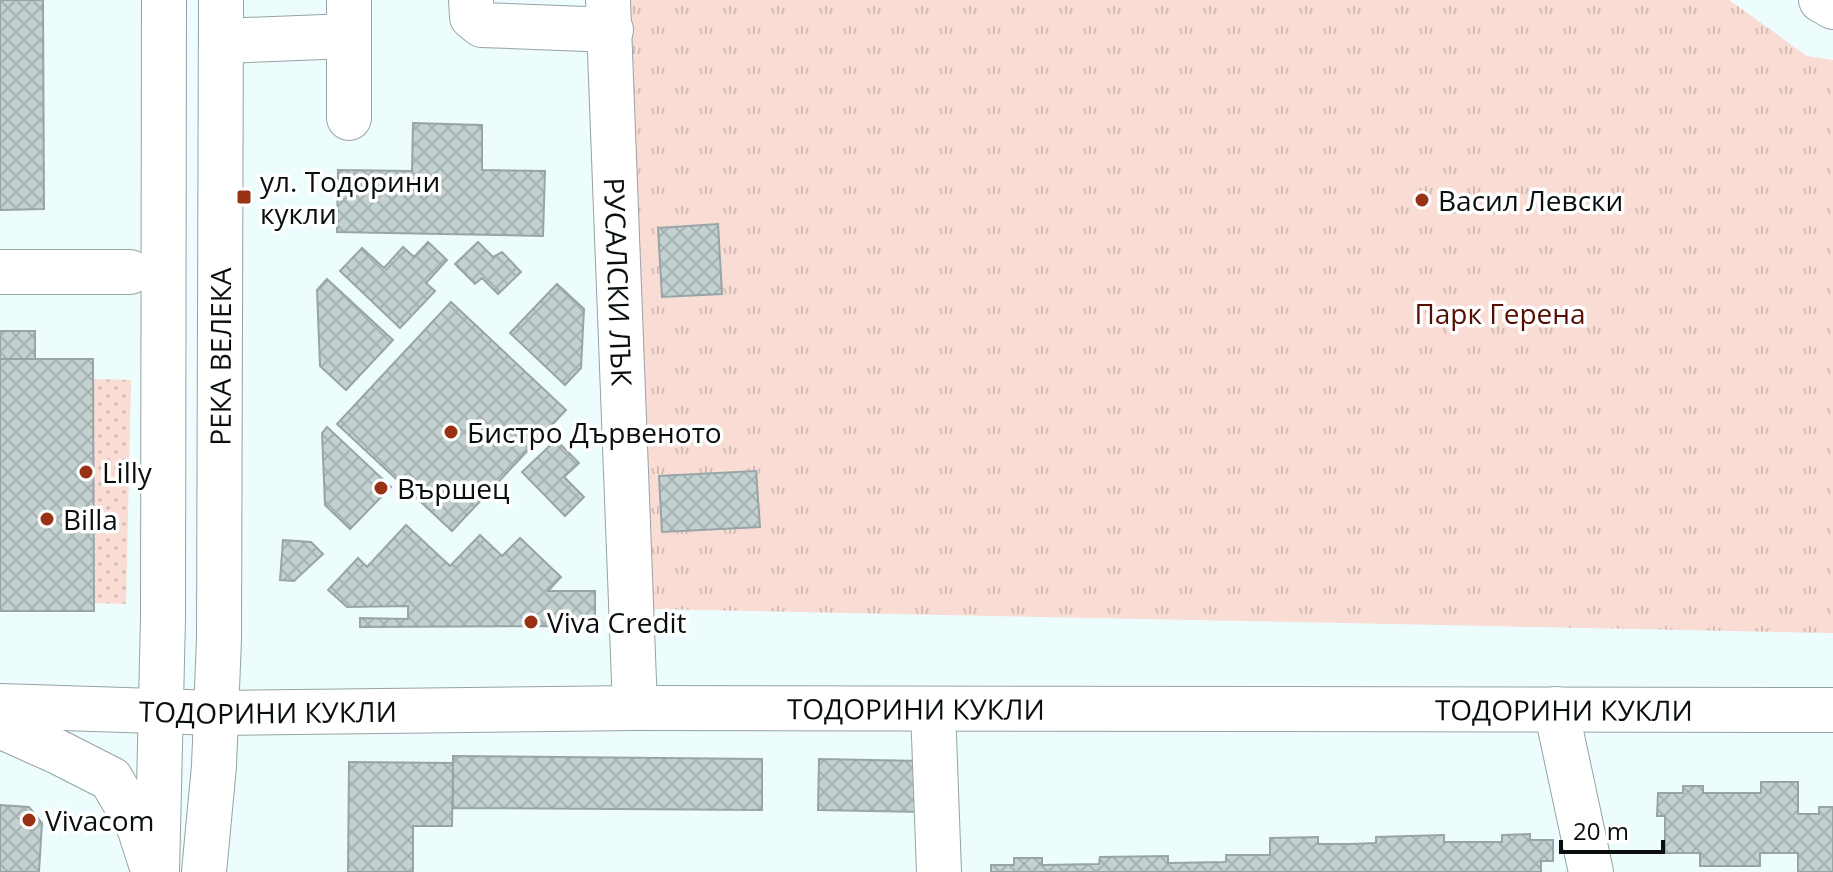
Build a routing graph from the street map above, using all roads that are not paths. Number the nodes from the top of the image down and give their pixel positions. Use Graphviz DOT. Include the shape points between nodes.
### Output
graph roads {
  1 [pos="164,0"];
  2 [pos="471,0"];
  3 [pos="1821,0"];
  4 [pos="1833,7"];
  5 [pos="534,14"];
  6 [pos="610,15"];
  7 [pos="349,18"];
  8 [pos="221,20"];
  9 [pos="349,118"];
  10 [pos="0,272"];
  11 [pos="130,272"];
  12 [pos="0,706"];
  13 [pos="635,708"];
  14 [pos="933,709"];
  15 [pos="1556,709"];
  16 [pos="1833,710"];
  17 [pos="162,712"];
  18 [pos="217,713"];
  19 [pos="0,726"];
  20 [pos="155,872"];
  21 [pos="204,872"];
  22 [pos="939,872"];
  23 [pos="1591,872"];
  1 -- 17 [label="street, РЕКА ВЕЛЕКА"];
  2 -- 5 [label="street" via="472,17 482,25"];
  3 -- 4 [label="street"];
  5 -- 6 [label="street"];
  6 -- 13 [label="street, РУСАЛСКИ ЛЪК"];
  7 -- 8 [label="street"];
  7 -- 9 [label="street"];
  8 -- 18 [label="street, РЕКА ВЕЛЕКА"];
  10 -- 11 [label="street"];
  12 -- 17 [label="street, ТОДОРИНИ КУКЛИ"];
  13 -- 14 [label="street, ТОДОРИНИ КУКЛИ"];
  13 -- 18 [label="street, ТОДОРИНИ КУКЛИ"];
  14 -- 15 [label="street, ТОДОРИНИ КУКЛИ"];
  14 -- 22 [label="street"];
  15 -- 16 [label="street, ТОДОРИНИ КУКЛИ"];
  15 -- 23 [label="street"];
  17 -- 18 [label="street, ТОДОРИНИ КУКЛИ"];
  17 -- 20 [label="street, РЕКА ВЕЛЕКА"];
  18 -- 21 [label="street, РЕКА ВЕЛЕКА"];
  19 -- 20 [label="street" via="111,779 139,827"];
}
